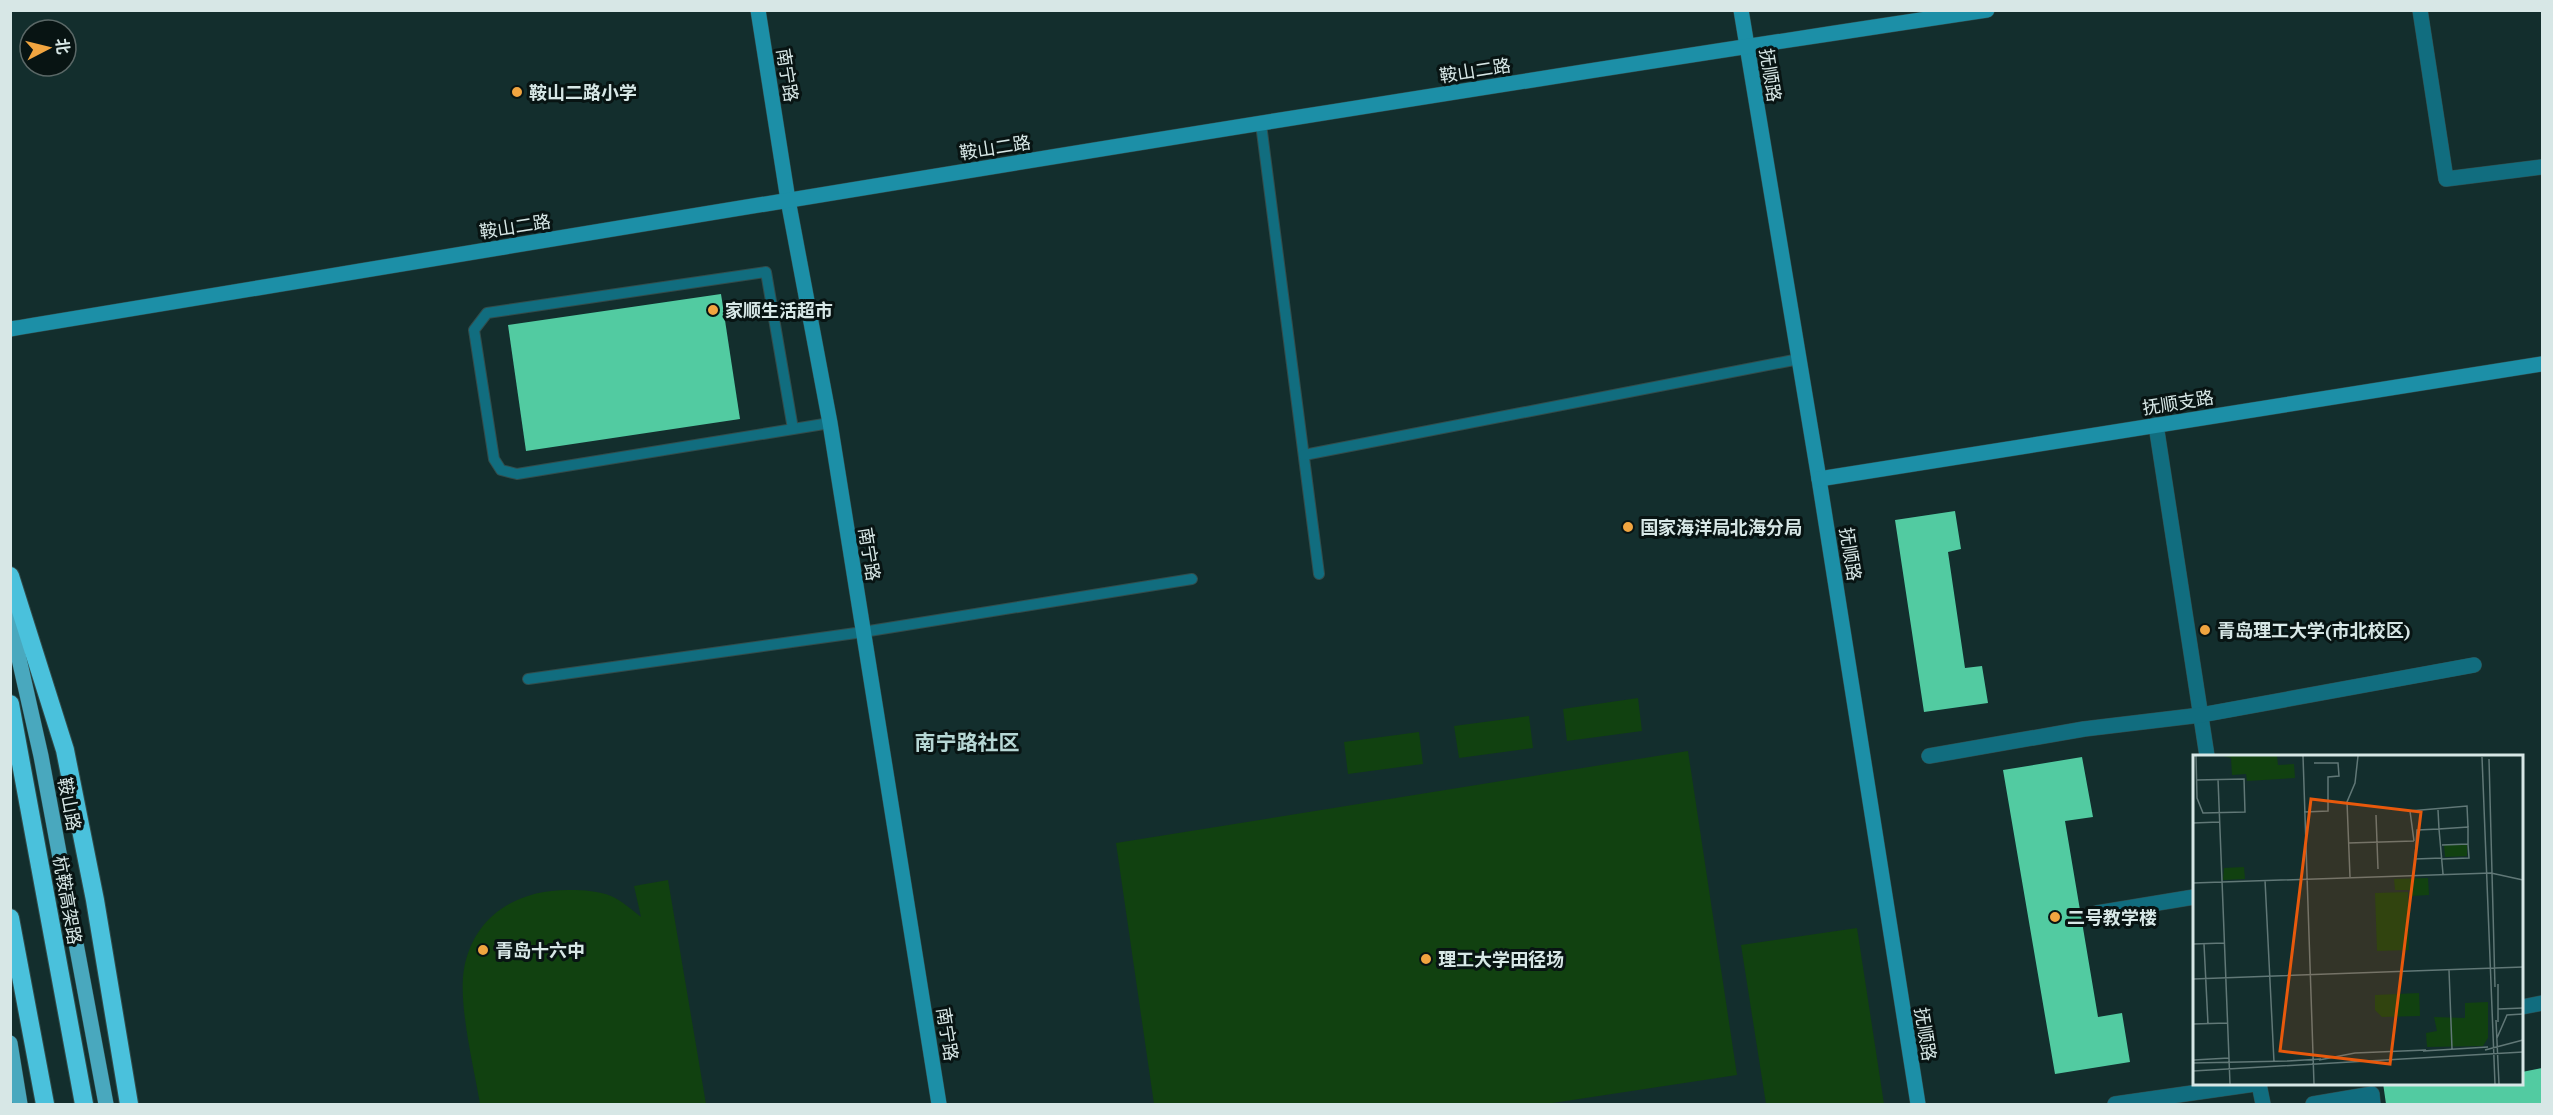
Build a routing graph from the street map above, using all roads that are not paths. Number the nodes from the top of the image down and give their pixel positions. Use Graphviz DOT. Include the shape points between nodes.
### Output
graph roads {
  1 [pos="758,10"];
  2 [pos="1741,10"];
  3 [pos="1987,10"];
  4 [pos="2420,10"];
  5 [pos="1747,46"];
  6 [pos="1260,124"];
  7 [pos="2542,167"];
  8 [pos="788,201"];
  9 [pos="10,329"];
  10 [pos="1799,359"];
  11 [pos="2542,364"];
  12 [pos="830,423"];
  13 [pos="2156,425"];
  14 [pos="793,429"];
  15 [pos="1304,455"];
  16 [pos="1819,479"];
  17 [pos="1319,574"];
  18 [pos="10,576"];
  19 [pos="1192,579"];
  20 [pos="10,619"];
  21 [pos="863,632"];
  22 [pos="2474,665"];
  23 [pos="528,679"];
  24 [pos="10,704"];
  25 [pos="2201,715"];
  26 [pos="2207,755"];
  27 [pos="1929,756"];
  28 [pos="2193,897"];
  29 [pos="2097,913"];
  30 [pos="10,918"];
  31 [pos="2542,1004"];
  32 [pos="2523,1007"];
  33 [pos="10,1043"];
  34 [pos="2243,1085"];
  35 [pos="2258,1085"];
  36 [pos="20,1104"];
  37 [pos="45,1104"];
  38 [pos="84,1104"];
  39 [pos="106,1104"];
  40 [pos="129,1104"];
  41 [pos="939,1104"];
  42 [pos="1918,1104"];
  43 [pos="2115,1104"];
  44 [pos="2263,1104"];
  45 [pos="2313,1104"];
  46 [pos="2373,1104"];
  1 -- 8 [label="street, 南宁路"];
  2 -- 5 [label="street, 抚顺路"];
  3 -- 5 [label="street, 鞍山二路"];
  4 -- 7 [label="street" via="2446,178"];
  5 -- 6 [label="street, 鞍山二路"];
  5 -- 10 [label="street, 抚顺路"];
  6 -- 8 [label="street, 鞍山二路"];
  6 -- 15 [label="lane"];
  8 -- 9 [label="street, 鞍山二路"];
  8 -- 12 [label="street, 南宁路"];
  10 -- 15 [label="lane"];
  10 -- 16 [label="street, 抚顺路"];
  11 -- 13 [label="street, 抚顺支路"];
  12 -- 14 [label="lane"];
  12 -- 21 [label="street, 南宁路"];
  13 -- 16 [label="street, 抚顺支路"];
  13 -- 25 [label="street"];
  14 -- 14 [label="lane" via="517,474 501,470 494,459 474,330 487,313 766,272"];
  15 -- 17 [label="lane"];
  16 -- 42 [label="street, 抚顺路"];
  18 -- 40 [label="highway" via="65,750"];
  19 -- 21 [label="lane"];
  20 -- 39 [label="main road, 鞍山路" via="46,778"];
  21 -- 23 [label="lane"];
  21 -- 41 [label="street, 南宁路"];
  22 -- 25 [label="street"];
  24 -- 38 [label="highway, 杭鞍高架路"];
  25 -- 26 [label="street"];
  25 -- 27 [label="street" via="2084,729"];
  28 -- 29 [label="street"];
  30 -- 37 [label="highway"];
  31 -- 32 [label="street"];
  33 -- 36 [label="main road"];
  34 -- 43 [label="street"];
  35 -- 44 [label="street"];
  45 -- 46 [label="street" via="2372,1094"];
}
